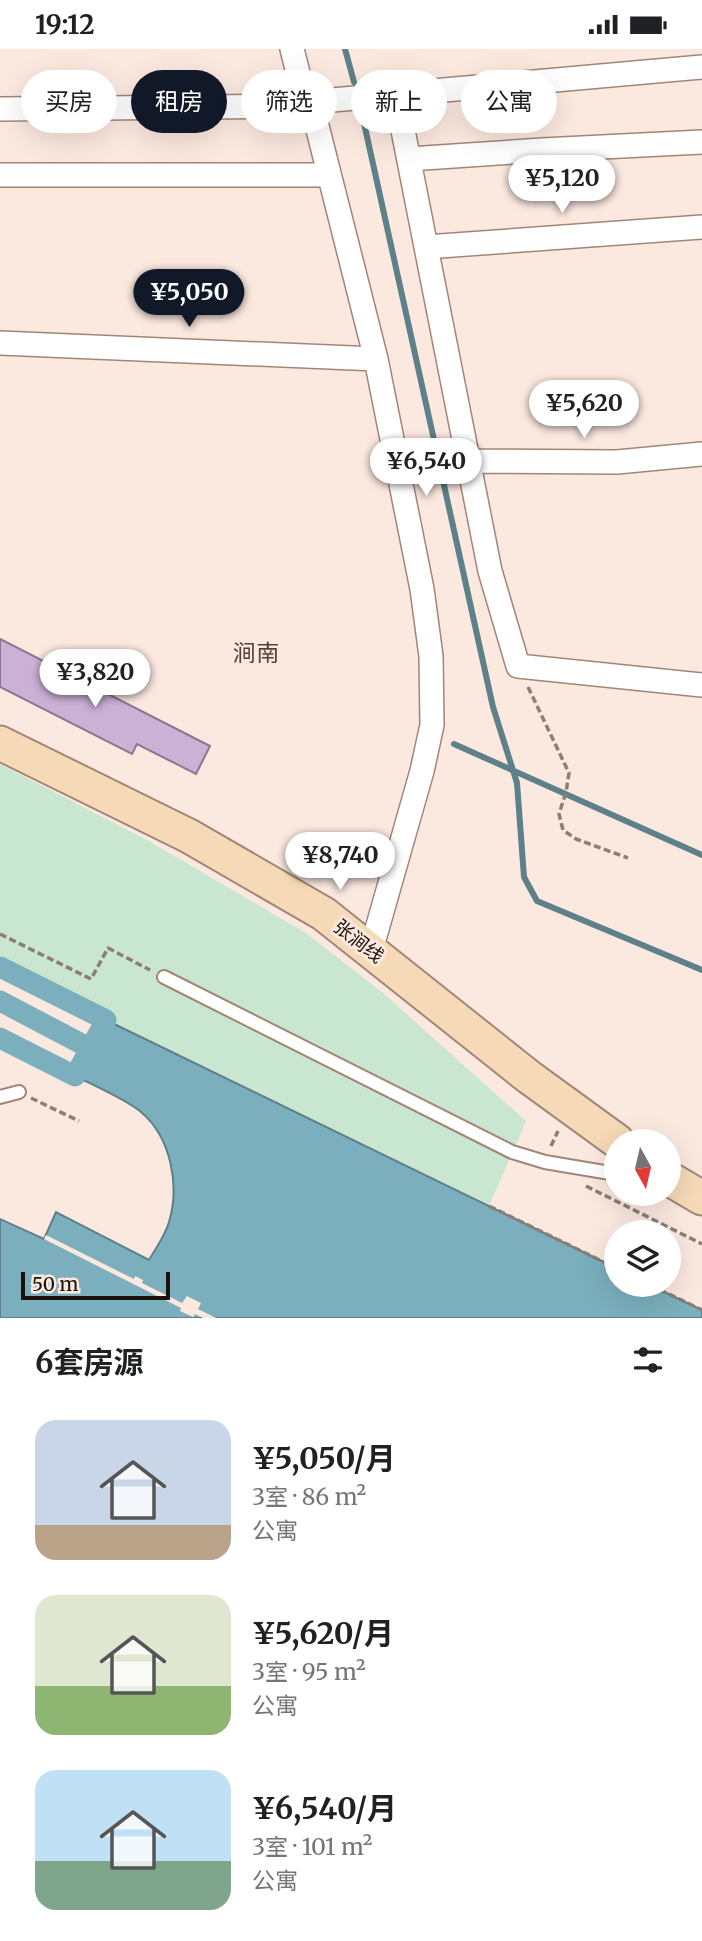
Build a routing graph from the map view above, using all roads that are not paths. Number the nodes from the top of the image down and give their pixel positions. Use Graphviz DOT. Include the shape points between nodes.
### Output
graph roads {
  1 [pos="292,49"];
  2 [pos="702,67"];
  3 [pos="297,70"];
  4 [pos="447,90"];
  5 [pos="241,107"];
  6 [pos="0,109"];
  7 [pos="318,133"];
  8 [pos="404,133"];
  9 [pos="702,142"];
  10 [pos="409,159"];
  11 [pos="0,175"];
  12 [pos="329,175"];
  13 [pos="702,227"];
  14 [pos="426,247"];
  15 [pos="0,343"];
  16 [pos="376,359"];
  17 [pos="702,454"];
  18 [pos="468,461"];
  19 [pos="702,685"];
  20 [pos="0,743"];
  21 [pos="371,950"];
  22 [pos="164,977"];
  23 [pos="19,1092"];
  24 [pos="0,1097"];
  25 [pos="604,1132"];
  26 [pos="604,1172"];
  1 -- 3 [label="street"];
  2 -- 4 [label="street"];
  5 -- 6 [label="street"];
  7 -- 12 [label="street"];
  8 -- 10 [label="street"];
  9 -- 10 [label="street"];
  10 -- 14 [label="street"];
  11 -- 12 [label="street"];
  12 -- 16 [label="street"];
  13 -- 14 [label="street"];
  14 -- 18 [label="street"];
  15 -- 16 [label="street"];
  16 -- 21 [label="street" via="422,589 431,656 432,725"];
  17 -- 18 [label="street" via="617,462"];
  18 -- 19 [label="street" via="490,571 518,666"];
  20 -- 21 [label="main road, 张涧线" via="189,836 324,914"];
  21 -- 25 [label="main road, 张涧线" via="528,1077"];
  22 -- 26 [label="lane" via="512,1152"];
  23 -- 24 [label="lane"];
}
